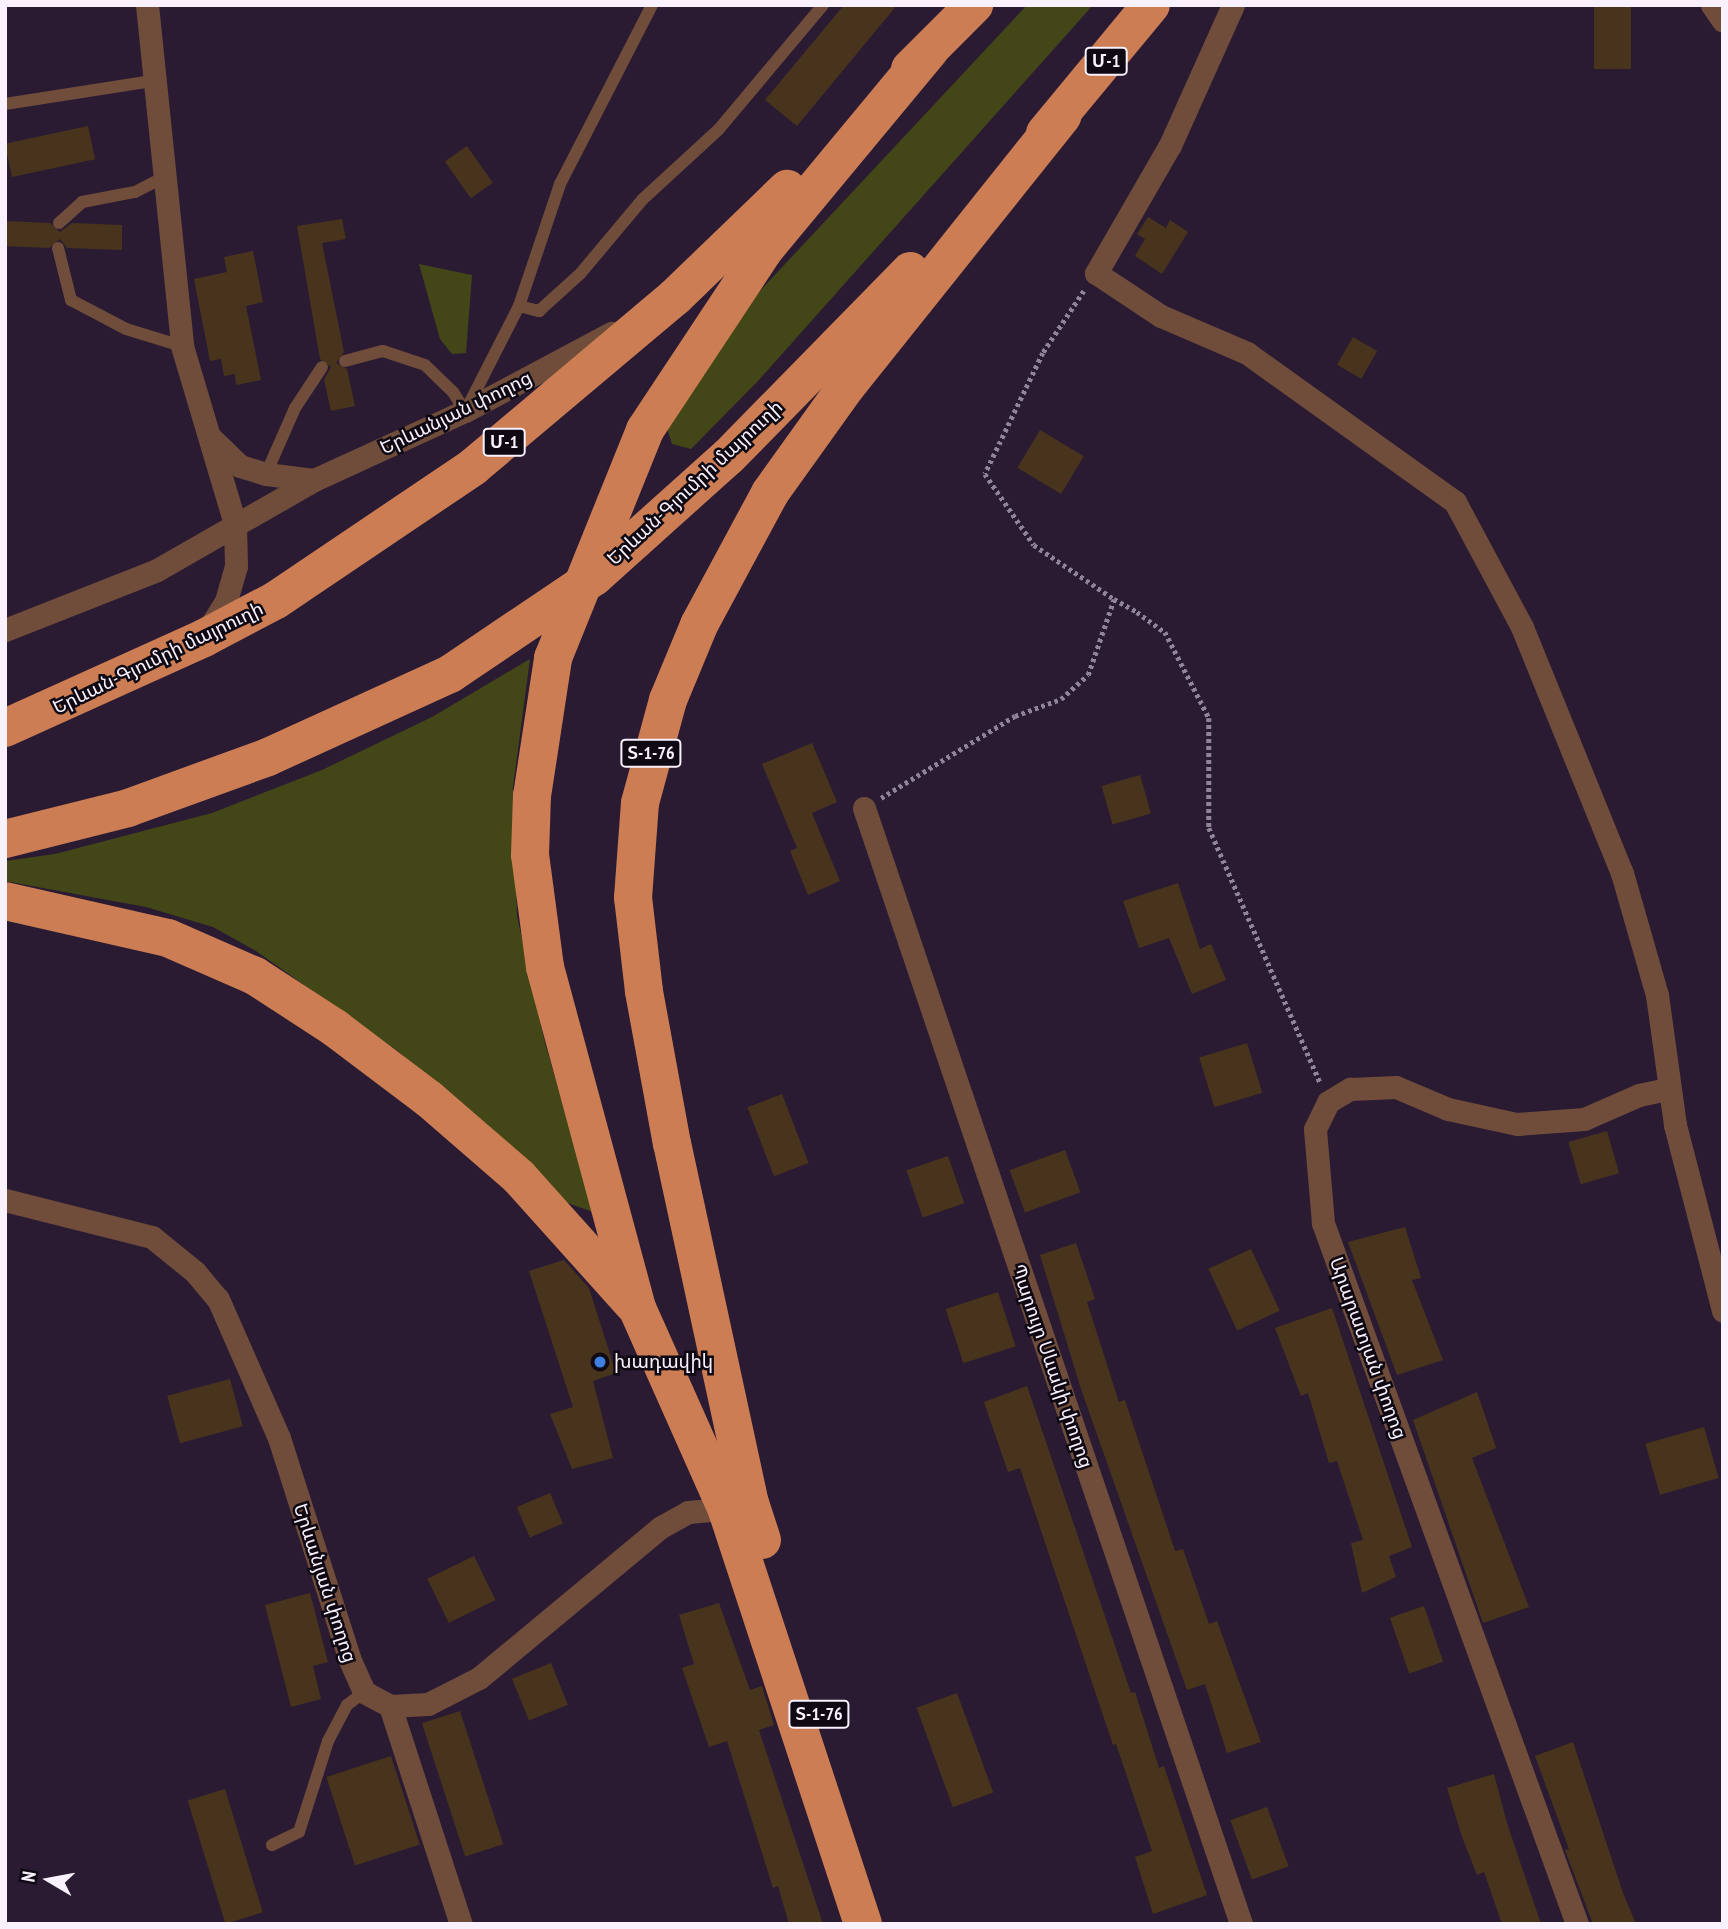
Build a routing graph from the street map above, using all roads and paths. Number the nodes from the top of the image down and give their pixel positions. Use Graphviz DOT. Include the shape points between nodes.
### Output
graph roads {
  1 [pos="146,5"];
  2 [pos="652,5"];
  3 [pos="823,5"];
  4 [pos="974,5"];
  5 [pos="1151,5"];
  6 [pos="1233,5"];
  7 [pos="1712,5"];
  8 [pos="1723,20"];
  9 [pos="929,51"];
  10 [pos="152,81"];
  11 [pos="5,104"];
  12 [pos="1062,116"];
  13 [pos="162,177"];
  14 [pos="59,223"];
  15 [pos="58,248"];
  16 [pos="1096,273"];
  17 [pos="675,297"];
  18 [pos="519,306"];
  19 [pos="182,346"];
  20 [pos="345,361"];
  21 [pos="321,367"];
  22 [pos="465,411"];
  23 [pos="209,436"];
  24 [pos="266,474"];
  25 [pos="314,480"];
  26 [pos="235,524"];
  27 [pos="1114,599"];
  28 [pos="5,630"];
  29 [pos="204,638"];
  30 [pos="5,728"];
  31 [pos="864,808"];
  32 [pos="5,839"];
  33 [pos="5,901"];
  34 [pos="1668,1089"];
  35 [pos="1328,1102"];
  36 [pos="5,1200"];
  37 [pos="637,1308"];
  38 [pos="1723,1311"];
  39 [pos="739,1507"];
  40 [pos="364,1692"];
  41 [pos="390,1706"];
  42 [pos="272,1844"];
  43 [pos="461,1924"];
  44 [pos="863,1924"];
  45 [pos="888,1924"];
  46 [pos="1241,1924"];
  47 [pos="1577,1924"];
  1 -- 10 [label="street"];
  2 -- 18 [label="lane" via="560,184"];
  3 -- 18 [label="lane" via="719,129 643,199 580,274 539,311"];
  4 -- 9 [label="highway, Երևան-Գյումրի մայրուղի / Մ-1"];
  5 -- 12 [label="highway, Երևան-Գյումրի մայրուղի / Մ-1"];
  6 -- 16 [label="street" via="1170,145"];
  7 -- 8 [label="street"];
  9 -- 17 [label="highway, Երևան-Գյումրի մայրուղի / Մ-1"];
  9 -- 37 [label="highway, Տ-1-76" via="764,250 645,430 553,658 532,796 530,855 536,909 565,1051"];
  10 -- 11 [label="lane"];
  10 -- 13 [label="street"];
  12 -- 32 [label="highway, Երևան-Գյումրի մայրուղի / Մ-1, bridge" via="729,456 594,578 450,674 268,757 128,808"];
  12 -- 39 [label="highway, Տ-1-76" via="846,387 770,493 699,625 668,700 646,776 635,851 636,941"];
  13 -- 14 [label="lane" via="135,191 82,202"];
  13 -- 19 [label="street"];
  15 -- 19 [label="lane" via="71,300 126,329"];
  16 -- 27 [label="path" via="1043,353 985,474 1034,545"];
  16 -- 34 [label="street" via="1161,316 1247,353 1455,502 1522,627 1622,873 1657,995"];
  17 -- 22 [label="street, Երևանյան փողոց"];
  17 -- 29 [label="highway, Երևան-Գյումրի մայրուղի / Մ-1" via="473,467 276,600"];
  18 -- 22 [label="lane"];
  19 -- 23 [label="street"];
  20 -- 22 [label="lane" via="383,351 425,365"];
  21 -- 24 [label="lane" via="295,408"];
  22 -- 25 [label="street, Երևանյան փողոց"];
  23 -- 24 [label="street" via="240,466"];
  23 -- 26 [label="street"];
  24 -- 25 [label="street"];
  25 -- 26 [label="street, Երևանյան փողոց"];
  26 -- 28 [label="street, Երևանյան փողոց" via="157,570"];
  26 -- 29 [label="street" via="236,566 226,601"];
  27 -- 31 [label="path" via="1088,676 1060,699 1015,716"];
  27 -- 35 [label="path" via="1165,632 1209,718 1209,828"];
  29 -- 30 [label="highway, Երևան-Գյումրի մայրուղի / Մ-1"];
  31 -- 46 [label="street, Պարույր Սևակի փողոց"];
  33 -- 37 [label="highway" via="168,938 255,976 429,1099 519,1177"];
  34 -- 35 [label="street" via="1639,1095 1584,1119 1517,1124 1448,1109 1396,1087 1350,1089"];
  34 -- 38 [label="street" via="1693,1210"];
  35 -- 47 [label="street, Արարատյան փողոց" via="1315,1129 1323,1223"];
  36 -- 40 [label="street, Երևանյան փողոց" via="152,1237 195,1272 218,1299 279,1438 326,1598"];
  37 -- 39 [label="highway, Տ-1-76"];
  39 -- 41 [label="street" via="688,1512 661,1527 480,1678 428,1704"];
  39 -- 44 [label="highway, Տ-1-76"];
  39 -- 45 [label="highway, Տ-1-76"];
  40 -- 41 [label="street"];
  40 -- 42 [label="lane" via="348,1705 328,1741 299,1832"];
  41 -- 43 [label="street"];
}
